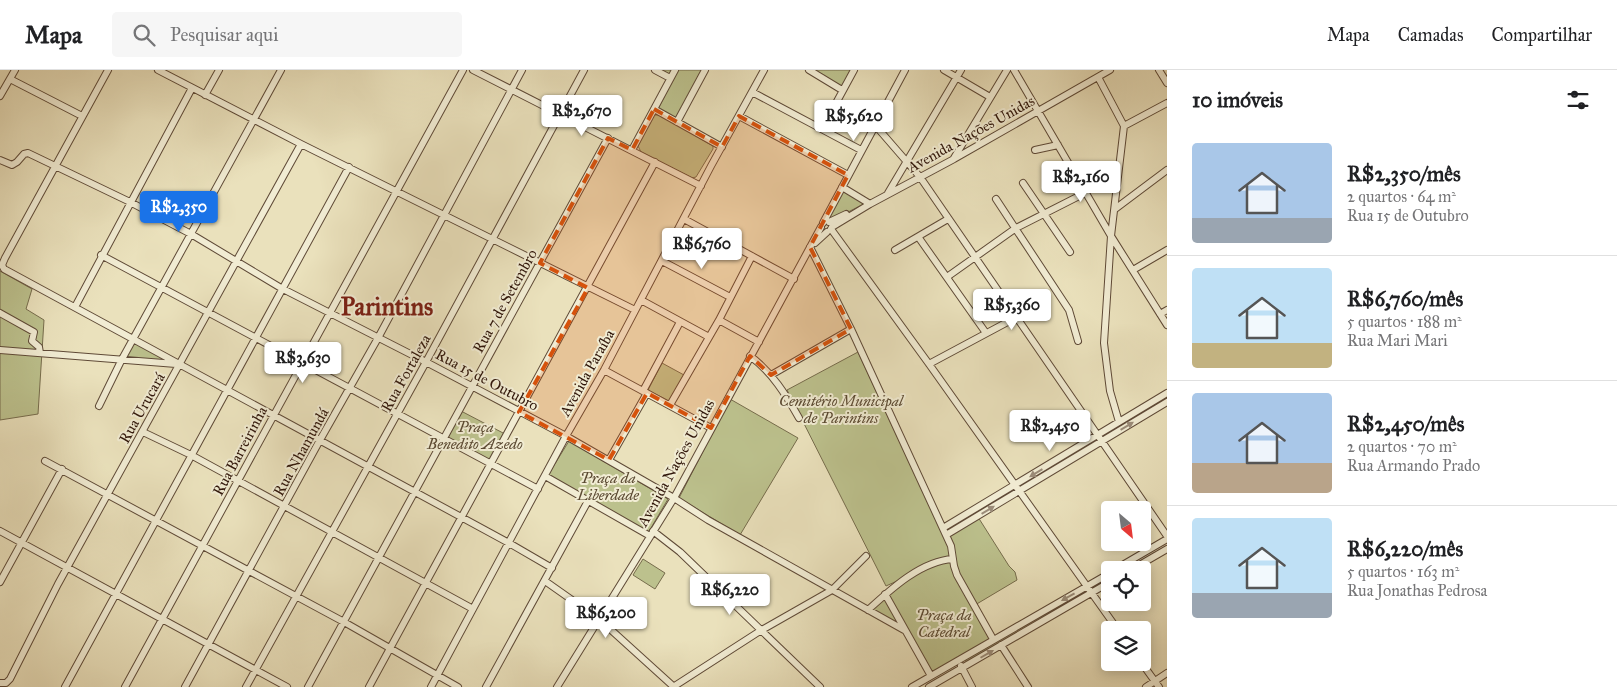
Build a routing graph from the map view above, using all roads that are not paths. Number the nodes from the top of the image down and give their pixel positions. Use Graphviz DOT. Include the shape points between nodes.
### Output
graph roads {
  1 [pos="15,70"];
  2 [pos="108,70"];
  3 [pos="158,70"];
  4 [pos="219,70"];
  5 [pos="281,70"];
  6 [pos="463,70"];
  7 [pos="474,70"];
  8 [pos="522,70"];
  9 [pos="584,70"];
  10 [pos="655,70"];
  11 [pos="675,70"];
  12 [pos="705,70"];
  13 [pos="764,70"];
  14 [pos="854,70"];
  15 [pos="906,70"];
  16 [pos="944,70"];
  17 [pos="961,70"];
  18 [pos="1007,70"];
  19 [pos="1014,70"];
  20 [pos="1110,70"];
  21 [pos="1159,70"];
  22 [pos="813,71"];
  23 [pos="957,77"];
  24 [pos="1098,77"];
  25 [pos="670,78"];
  26 [pos="10,79"];
  27 [pos="1167,83"];
  28 [pos="192,88"];
  29 [pos="512,89"];
  30 [pos="842,90"];
  31 [pos="752,92"];
  32 [pos="205,95"];
  33 [pos="0,96"];
  34 [pos="990,97"];
  35 [pos="1167,103"];
  36 [pos="654,109"];
  37 [pos="1038,110"];
  38 [pos="561,114"];
  39 [pos="82,116"];
  40 [pos="739,116"];
  41 [pos="253,120"];
  42 [pos="677,122"];
  43 [pos="875,125"];
  44 [pos="1124,126"];
  45 [pos="822,129"];
  46 [pos="608,138"];
  47 [pos="301,144"];
  48 [pos="1058,145"];
  49 [pos="722,147"];
  50 [pos="632,150"];
  51 [pos="861,150"];
  52 [pos="1035,150"];
  53 [pos="954,159"];
  54 [pos="0,160"];
  55 [pos="906,161"];
  56 [pos="655,162"];
  57 [pos="56,166"];
  58 [pos="349,167"];
  59 [pos="1167,170"];
  60 [pos="848,175"];
  61 [pos="920,177"];
  62 [pos="1023,183"];
  63 [pos="701,186"];
  64 [pos="842,187"];
  65 [pos="396,190"];
  66 [pos="1087,192"];
  67 [pos="888,194"];
  68 [pos="996,199"];
  69 [pos="130,202"];
  70 [pos="870,204"];
  71 [pos="1115,209"];
  72 [pos="1044,214"];
  73 [pos="444,215"];
  74 [pos="684,219"];
  75 [pos="948,219"];
  76 [pos="827,227"];
  77 [pos="1016,228"];
  78 [pos="190,234"];
  79 [pos="1112,236"];
  80 [pos="919,238"];
  81 [pos="493,239"];
  82 [pos="810,247"];
  83 [pos="895,250"];
  84 [pos="1167,250"];
  85 [pos="1070,252"];
  86 [pos="101,255"];
  87 [pos="752,256"];
  88 [pos="973,257"];
  89 [pos="237,261"];
  90 [pos="662,261"];
  91 [pos="540,263"];
  92 [pos="1134,270"];
  93 [pos="947,277"];
  94 [pos="794,279"];
  95 [pos="161,288"];
  96 [pos="282,288"];
  97 [pos="588,288"];
  98 [pos="730,297"];
  99 [pos="641,300"];
  100 [pos="74,307"];
  101 [pos="636,310"];
  102 [pos="1167,310"];
  103 [pos="208,312"];
  104 [pos="331,312"];
  105 [pos="0,313"];
  106 [pos="1160,314"];
  107 [pos="1016,318"];
  108 [pos="719,320"];
  109 [pos="680,322"];
  110 [pos="1167,325"];
  111 [pos="851,329"];
  112 [pos="986,333"];
  113 [pos="255,337"];
  114 [pos="709,337"];
  115 [pos="378,338"];
  116 [pos="133,339"];
  117 [pos="1078,341"];
  118 [pos="759,342"];
  119 [pos="0,350"];
  120 [pos="40,353"];
  121 [pos="750,356"];
  122 [pos="121,360"];
  123 [pos="302,362"];
  124 [pos="426,362"];
  125 [pos="929,364"];
  126 [pos="179,365"];
  127 [pos="604,370"];
  128 [pos="771,375"];
  129 [pos="472,386"];
  130 [pos="350,389"];
  131 [pos="227,390"];
  132 [pos="645,392"];
  133 [pos="1167,394"];
  134 [pos="1167,402"];
  135 [pos="670,405"];
  136 [pos="99,406"];
  137 [pos="520,412"];
  138 [pos="398,414"];
  139 [pos="273,415"];
  140 [pos="799,418"];
  141 [pos="1119,422"];
  142 [pos="711,428"];
  143 [pos="143,432"];
  144 [pos="566,436"];
  145 [pos="1099,438"];
  146 [pos="444,439"];
  147 [pos="320,440"];
  148 [pos="191,455"];
  149 [pos="609,460"];
  150 [pos="46,461"];
  151 [pos="492,464"];
  152 [pos="369,466"];
  153 [pos="62,469"];
  154 [pos="545,476"];
  155 [pos="238,481"];
  156 [pos="1017,489"];
  157 [pos="538,490"];
  158 [pos="415,492"];
  159 [pos="108,495"];
  160 [pos="674,498"];
  161 [pos="588,501"];
  162 [pos="285,506"];
  163 [pos="462,518"];
  164 [pos="156,519"];
  165 [pos="0,531"];
  166 [pos="332,532"];
  167 [pos="944,532"];
  168 [pos="652,534"];
  169 [pos="1167,538"];
  170 [pos="509,542"];
  171 [pos="21,543"];
  172 [pos="203,546"];
  173 [pos="1167,549"];
  174 [pos="866,556"];
  175 [pos="378,557"];
  176 [pos="954,559"];
  177 [pos="1129,561"];
  178 [pos="1146,561"];
  179 [pos="68,568"];
  180 [pos="552,568"];
  181 [pos="250,571"];
  182 [pos="1101,578"];
  183 [pos="545,581"];
  184 [pos="0,582"];
  185 [pos="426,583"];
  186 [pos="1086,587"];
  187 [pos="1101,587"];
  188 [pos="832,590"];
  189 [pos="115,593"];
  190 [pos="1091,593"];
  191 [pos="885,594"];
  192 [pos="296,597"];
  193 [pos="473,609"];
  194 [pos="868,610"];
  195 [pos="599,618"];
  196 [pos="162,619"];
  197 [pos="1111,621"];
  198 [pos="344,622"];
  199 [pos="904,630"];
  200 [pos="760,631"];
  201 [pos="993,639"];
  202 [pos="209,645"];
  203 [pos="1001,646"];
  204 [pos="391,648"];
  205 [pos="958,660"];
  206 [pos="962,668"];
  207 [pos="256,670"];
  208 [pos="1148,671"];
  209 [pos="1167,673"];
  210 [pos="438,674"];
  211 [pos="931,676"];
  212 [pos="2,683"];
  213 [pos="1157,684"];
  214 [pos="64,687"];
  215 [pos="125,687"];
  216 [pos="186,687"];
  217 [pos="246,687"];
  218 [pos="287,687"];
  219 [pos="308,687"];
  220 [pos="370,687"];
  221 [pos="430,687"];
  222 [pos="458,687"];
  223 [pos="486,687"];
  224 [pos="556,687"];
  225 [pos="674,687"];
  226 [pos="820,687"];
  227 [pos="912,687"];
  228 [pos="929,687"];
  229 [pos="972,687"];
  230 [pos="1028,687"];
  231 [pos="1146,687"];
  1 -- 26 [label="street"];
  2 -- 39 [label="street"];
  3 -- 28 [label="street"];
  4 -- 32 [label="street"];
  5 -- 41 [label="street"];
  6 -- 65 [label="street, Rua Barreirinha"];
  7 -- 29 [label="street"];
  8 -- 29 [label="street, Rua Nhamundá"];
  9 -- 38 [label="street, Rua Fortaleza"];
  10 -- 25 [label="street"];
  11 -- 25 [label="street"];
  12 -- 42 [label="street"];
  13 -- 31 [label="street, Avenida Paraíba"];
  14 -- 30 [label="street"];
  15 -- 43 [label="street, Avenida Nações Unidas"];
  16 -- 23 [label="street"];
  17 -- 23 [label="street"];
  18 -- 34 [label="street"];
  19 -- 37 [label="street"];
  20 -- 24 [label="street, Avenida Nações Unidas"];
  21 -- 27 [label="street"];
  22 -- 30 [label="street"];
  23 -- 34 [label="street"];
  23 -- 55 [label="street"];
  24 -- 37 [label="street, Avenida Nações Unidas"];
  24 -- 44 [label="street"];
  25 -- 36 [label="street"];
  26 -- 33 [label="street"];
  26 -- 39 [label="street"];
  28 -- 32 [label="street"];
  28 -- 69 [label="street"];
  29 -- 38 [label="street"];
  29 -- 73 [label="street, Rua Nhamundá"];
  30 -- 45 [label="street"];
  31 -- 40 [label="street, Avenida Paraíba"];
  31 -- 45 [label="street"];
  32 -- 41 [label="street"];
  34 -- 53 [label="street"];
  35 -- 44 [label="street"];
  36 -- 42 [label="street"];
  36 -- 50 [label="street"];
  37 -- 48 [label="street"];
  37 -- 53 [label="street, Avenida Nações Unidas"];
  38 -- 46 [label="street"];
  38 -- 81 [label="street, Rua Fortaleza"];
  39 -- 57 [label="street"];
  40 -- 49 [label="street, Avenida Paraíba"];
  40 -- 60 [label="street"];
  41 -- 47 [label="street"];
  41 -- 78 [label="street"];
  42 -- 49 [label="street"];
  43 -- 51 [label="street, Avenida Nações Unidas"];
  43 -- 55 [label="street"];
  44 -- 71 [label="street"];
  45 -- 51 [label="street"];
  46 -- 50 [label="street"];
  46 -- 91 [label="street, Rua 7 de Setembro"];
  47 -- 58 [label="street"];
  47 -- 89 [label="street, Rua Urucará"];
  48 -- 52 [label="street"];
  48 -- 66 [label="street"];
  49 -- 63 [label="street, Avenida Paraíba"];
  50 -- 56 [label="street"];
  51 -- 60 [label="street, Avenida Nações Unidas"];
  53 -- 61 [label="street, Avenida Nações Unidas"];
  54 -- 57 [label="street, Rua 15 de Outubro" via="12,165 26,153"];
  55 -- 61 [label="street"];
  55 -- 67 [label="street"];
  56 -- 63 [label="street"];
  56 -- 97 [label="street"];
  57 -- 69 [label="street, Rua 15 de Outubro"];
  57 -- 100 [label="street" via="3,264 4,269 12,274"];
  58 -- 65 [label="street"];
  58 -- 96 [label="street"];
  59 -- 71 [label="street"];
  60 -- 64 [label="street, Avenida Nações Unidas"];
  61 -- 67 [label="street, Avenida Nações Unidas"];
  61 -- 75 [label="street"];
  62 -- 72 [label="street"];
  63 -- 74 [label="street, Avenida Paraíba"];
  64 -- 70 [label="street"];
  64 -- 76 [label="street, Avenida Nações Unidas"];
  65 -- 73 [label="street"];
  65 -- 104 [label="street, Rua Barreirinha"];
  66 -- 72 [label="street"];
  66 -- 79 [label="street"];
  67 -- 70 [label="street, Avenida Nações Unidas"];
  68 -- 77 [label="street"];
  69 -- 78 [label="street, Rua 15 de Outubro"];
  69 -- 86 [label="street"];
  70 -- 76 [label="street, Avenida Nações Unidas"];
  71 -- 79 [label="street"];
  72 -- 77 [label="street"];
  72 -- 85 [label="street"];
  73 -- 81 [label="street"];
  73 -- 115 [label="street, Rua Nhamundá"];
  74 -- 87 [label="street"];
  74 -- 90 [label="street, Avenida Paraíba"];
  75 -- 80 [label="street"];
  75 -- 88 [label="street"];
  76 -- 82 [label="street, Avenida Nações Unidas"];
  76 -- 125 [label="street"];
  77 -- 88 [label="street"];
  77 -- 117 [label="street" via="1069,310"];
  78 -- 89 [label="street, Rua 15 de Outubro"];
  78 -- 95 [label="street"];
  79 -- 92 [label="street"];
  79 -- 141 [label="street" via="1104,349 1110,391"];
  80 -- 83 [label="street"];
  80 -- 93 [label="street"];
  81 -- 91 [label="street"];
  81 -- 124 [label="street, Rua Fortaleza"];
  82 -- 94 [label="street, Avenida Nações Unidas"];
  82 -- 111 [label="street"];
  84 -- 92 [label="street"];
  86 -- 95 [label="street"];
  86 -- 100 [label="street"];
  87 -- 94 [label="street"];
  87 -- 98 [label="street"];
  88 -- 93 [label="street"];
  88 -- 107 [label="street"];
  89 -- 96 [label="street, Rua 15 de Outubro"];
  89 -- 103 [label="street, Rua Urucará"];
  90 -- 98 [label="street"];
  90 -- 99 [label="street, Avenida Paraíba"];
  91 -- 97 [label="street"];
  91 -- 129 [label="street, Rua 7 de Setembro"];
  92 -- 106 [label="street"];
  93 -- 112 [label="street"];
  94 -- 118 [label="street, Avenida Nações Unidas"];
  95 -- 103 [label="street"];
  95 -- 116 [label="street"];
  96 -- 104 [label="street, Rua 15 de Outubro"];
  96 -- 113 [label="street"];
  97 -- 101 [label="street"];
  97 -- 137 [label="street"];
  98 -- 108 [label="street"];
  99 -- 101 [label="street, Avenida Paraíba"];
  99 -- 109 [label="street"];
  100 -- 116 [label="street"];
  101 -- 127 [label="street, Avenida Paraíba"];
  102 -- 106 [label="street"];
  103 -- 113 [label="street"];
  103 -- 126 [label="street, Rua Urucará"];
  104 -- 115 [label="street, Rua 15 de Outubro"];
  104 -- 123 [label="street, Rua Barreirinha"];
  105 -- 120 [label="street" via="34,332 32,341"];
  106 -- 110 [label="street"];
  107 -- 112 [label="street"];
  107 -- 145 [label="street"];
  108 -- 114 [label="street"];
  108 -- 118 [label="street"];
  109 -- 114 [label="street"];
  109 -- 132 [label="street"];
  111 -- 128 [label="street"];
  111 -- 167 [label="street"];
  112 -- 125 [label="street"];
  113 -- 123 [label="street"];
  113 -- 131 [label="street"];
  114 -- 135 [label="street"];
  115 -- 124 [label="street, Rua 15 de Outubro"];
  115 -- 130 [label="street, Rua Nhamundá"];
  116 -- 122 [label="street"];
  116 -- 126 [label="street"];
  118 -- 121 [label="street, Avenida Nações Unidas"];
  119 -- 120 [label="street"];
  120 -- 122 [label="street"];
  121 -- 128 [label="street"];
  121 -- 142 [label="street, Avenida Nações Unidas"];
  122 -- 126 [label="street"];
  122 -- 136 [label="street"];
  123 -- 130 [label="street"];
  123 -- 139 [label="street, Rua Barreirinha"];
  124 -- 129 [label="street, Rua 15 de Outubro"];
  124 -- 138 [label="street, Rua Fortaleza"];
  125 -- 156 [label="street"];
  126 -- 131 [label="street"];
  126 -- 143 [label="street, Rua Urucará"];
  127 -- 132 [label="street"];
  127 -- 144 [label="street, Avenida Paraíba"];
  128 -- 140 [label="street"];
  129 -- 137 [label="street, Rua 15 de Outubro"];
  129 -- 146 [label="street, Rua 7 de Setembro"];
  130 -- 138 [label="street"];
  130 -- 147 [label="street, Rua Nhamundá"];
  131 -- 139 [label="street"];
  131 -- 148 [label="street"];
  132 -- 135 [label="street"];
  132 -- 149 [label="street"];
  133 -- 141 [label="street"];
  145 -- 134 [label="street, one-way"];
  135 -- 142 [label="street"];
  137 -- 144 [label="street, Rua 15 de Outubro"];
  137 -- 151 [label="street"];
  138 -- 146 [label="street"];
  138 -- 152 [label="street, Rua Fortaleza"];
  139 -- 147 [label="street"];
  139 -- 155 [label="street, Rua Barreirinha"];
  141 -- 145 [label="street"];
  142 -- 160 [label="street, Avenida Nações Unidas"];
  143 -- 148 [label="street"];
  143 -- 159 [label="street, Rua Urucará"];
  144 -- 149 [label="street, Rua 15 de Outubro"];
  144 -- 154 [label="street, Avenida Paraíba"];
  145 -- 156 [label="street"];
  145 -- 169 [label="street"];
  146 -- 151 [label="street"];
  146 -- 158 [label="street, Rua 7 de Setembro"];
  147 -- 152 [label="street"];
  147 -- 162 [label="street, Rua Nhamundá"];
  148 -- 155 [label="street"];
  148 -- 164 [label="street"];
  149 -- 160 [label="street, Rua 15 de Outubro"];
  150 -- 153 [label="street"];
  151 -- 157 [label="street"];
  151 -- 163 [label="street"];
  152 -- 158 [label="street"];
  152 -- 166 [label="street, Rua Fortaleza"];
  153 -- 159 [label="street"];
  153 -- 171 [label="street"];
  154 -- 157 [label="street, Avenida Paraíba"];
  154 -- 161 [label="street"];
  155 -- 162 [label="street"];
  155 -- 172 [label="street, Rua Barreirinha"];
  156 -- 167 [label="street"];
  156 -- 186 [label="street"];
  157 -- 170 [label="street, Avenida Paraíba"];
  158 -- 163 [label="street"];
  158 -- 175 [label="street, Rua 7 de Setembro"];
  159 -- 164 [label="street"];
  159 -- 179 [label="street, Rua Urucará"];
  160 -- 168 [label="street, Avenida Nações Unidas"];
  160 -- 188 [label="street, Rua 15 de Outubro"];
  161 -- 168 [label="street"];
  161 -- 180 [label="street"];
  162 -- 166 [label="street"];
  162 -- 181 [label="street, Rua Nhamundá"];
  163 -- 170 [label="street"];
  163 -- 185 [label="street"];
  164 -- 172 [label="street"];
  164 -- 189 [label="street"];
  165 -- 171 [label="street"];
  166 -- 175 [label="street"];
  166 -- 192 [label="street, Rua Fortaleza"];
  167 -- 176 [label="street"];
  168 -- 195 [label="street, Avenida Nações Unidas"];
  168 -- 200 [label="street" via="680,552"];
  169 -- 177 [label="street"];
  170 -- 180 [label="street"];
  170 -- 193 [label="street, Avenida Paraíba"];
  171 -- 179 [label="street"];
  171 -- 184 [label="street"];
  172 -- 181 [label="street"];
  172 -- 196 [label="street, Rua Barreirinha"];
  173 -- 178 [label="street"];
  174 -- 188 [label="street"];
  175 -- 185 [label="street"];
  175 -- 198 [label="street, Rua 7 de Setembro"];
  176 -- 191 [label="street" via="912,574"];
  176 -- 201 [label="street" via="957,575"];
  179 -- 189 [label="street"];
  179 -- 212 [label="street, Rua Urucará" via="9,680"];
  180 -- 183 [label="street"];
  181 -- 192 [label="street"];
  181 -- 202 [label="street, Rua Nhamundá"];
  182 -- 186 [label="street"];
  183 -- 195 [label="street"];
  183 -- 223 [label="street"];
  185 -- 193 [label="street"];
  185 -- 204 [label="street"];
  186 -- 190 [label="street"];
  186 -- 201 [label="street, one-way"];
  187 -- 190 [label="street"];
  188 -- 194 [label="street, Rua 15 de Outubro"];
  188 -- 200 [label="street"];
  189 -- 196 [label="street"];
  189 -- 214 [label="street"];
  190 -- 197 [label="street"];
  190 -- 203 [label="street"];
  191 -- 194 [label="street"];
  191 -- 199 [label="street"];
  192 -- 198 [label="street"];
  192 -- 207 [label="street, Rua Fortaleza"];
  193 -- 210 [label="street, Avenida Paraíba"];
  194 -- 199 [label="street, Rua 15 de Outubro"];
  195 -- 224 [label="street, Avenida Nações Unidas"];
  195 -- 225 [label="street"];
  196 -- 202 [label="street"];
  196 -- 215 [label="street, Rua Barreirinha"];
  198 -- 204 [label="street"];
  198 -- 219 [label="street, Rua 7 de Setembro"];
  199 -- 211 [label="street"];
  200 -- 225 [label="street"];
  200 -- 226 [label="street"];
  201 -- 205 [label="street"];
  202 -- 207 [label="street"];
  202 -- 216 [label="street, Rua Nhamundá"];
  206 -- 203 [label="street, one-way"];
  203 -- 230 [label="street"];
  204 -- 210 [label="street"];
  204 -- 220 [label="street"];
  205 -- 206 [label="street"];
  205 -- 211 [label="street"];
  206 -- 228 [label="street"];
  206 -- 229 [label="street"];
  207 -- 217 [label="street, Rua Fortaleza"];
  207 -- 218 [label="street"];
  208 -- 213 [label="street"];
  209 -- 213 [label="street"];
  210 -- 221 [label="street, Avenida Paraíba"];
  210 -- 222 [label="street"];
  211 -- 227 [label="street"];
  213 -- 231 [label="street"];
}
